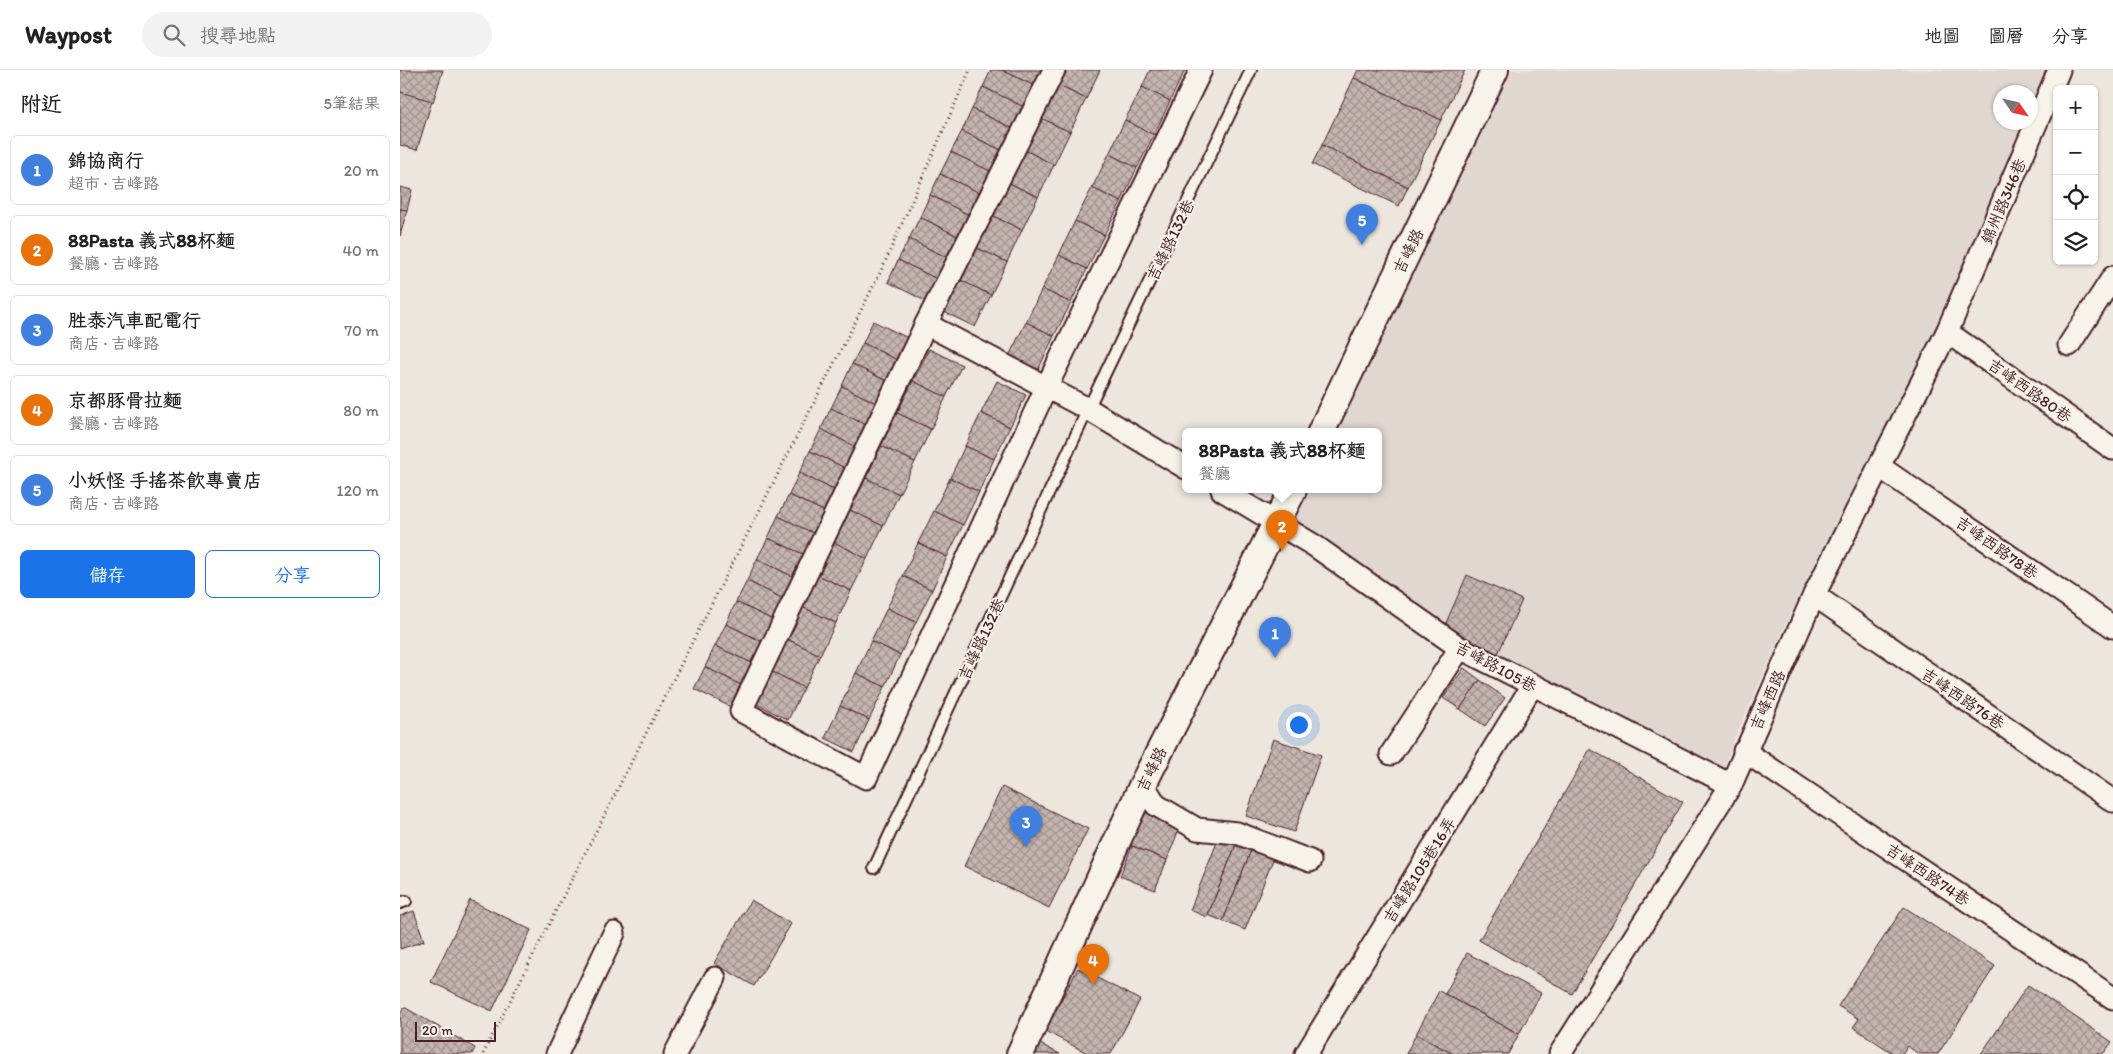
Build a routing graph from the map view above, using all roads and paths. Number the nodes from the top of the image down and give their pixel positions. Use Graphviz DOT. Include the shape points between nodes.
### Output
graph roads {
  1 [pos="970,70"];
  2 [pos="1054,70"];
  3 [pos="1201,70"];
  4 [pos="1251,70"];
  5 [pos="1495,70"];
  6 [pos="2058,70"];
  7 [pos="2113,277"];
  8 [pos="926,324"];
  9 [pos="1947,332"];
  10 [pos="2069,345"];
  11 [pos="1046,388"];
  12 [pos="1088,409"];
  13 [pos="1322,428"];
  14 [pos="2113,449"];
  15 [pos="1182,466"];
  16 [pos="1880,467"];
  17 [pos="1227,493"];
  18 [pos="1292,493"];
  19 [pos="1277,523"];
  20 [pos="1814,595"];
  21 [pos="2113,627"];
  22 [pos="1460,648"];
  23 [pos="1532,686"];
  24 [pos="1744,751"];
  25 [pos="1391,754"];
  26 [pos="1143,784"];
  27 [pos="1731,785"];
  28 [pos="2113,801"];
  29 [pos="1310,862"];
  30 [pos="874,868"];
  31 [pos="614,932"];
  32 [pos="715,978"];
  33 [pos="2113,998"];
  34 [pos="483,1054"];
  35 [pos="557,1054"];
  36 [pos="675,1054"];
  37 [pos="1020,1054"];
  38 [pos="1306,1054"];
  39 [pos="1560,1054"];
  1 -- 34 [label="path" via="882,271"];
  2 -- 8 [label="street"];
  3 -- 11 [label="street"];
  4 -- 12 [label="lane, 吉峰路132巷"];
  5 -- 13 [label="street, 吉峰路"];
  6 -- 9 [label="street, 錦州路346巷"];
  7 -- 10 [label="street"];
  8 -- 11 [label="street"];
  8 -- 11 [label="street" via="741,711 866,778"];
  9 -- 14 [label="street, 吉峰西路80巷"];
  9 -- 16 [label="street, 吉峰西路"];
  11 -- 12 [label="street"];
  12 -- 15 [label="street"];
  12 -- 30 [label="lane, 吉峰路132巷"];
  16 -- 20 [label="street, 吉峰西路"];
  16 -- 21 [label="street, 吉峰西路78巷"];
  17 -- 19 [label="street"];
  18 -- 19 [label="street, 吉峰路"];
  19 -- 22 [label="street, 吉峰路105巷"];
  19 -- 26 [label="street, 吉峰路"];
  20 -- 24 [label="street, 吉峰西路"];
  20 -- 28 [label="street, 吉峰西路76巷"];
  22 -- 23 [label="street, 吉峰路105巷"];
  22 -- 25 [label="street"];
  23 -- 27 [label="street, 吉峰路105巷"];
  23 -- 38 [label="street, 吉峰路105巷16弄"];
  24 -- 27 [label="street, 吉峰西路"];
  24 -- 33 [label="street, 吉峰西路74巷"];
  26 -- 29 [label="street" via="1156,805 1196,829 1236,832"];
  26 -- 37 [label="street, 吉峰路"];
  27 -- 39 [label="street, 吉峰西路"];
  31 -- 35 [label="street"];
  32 -- 36 [label="street"];
}
